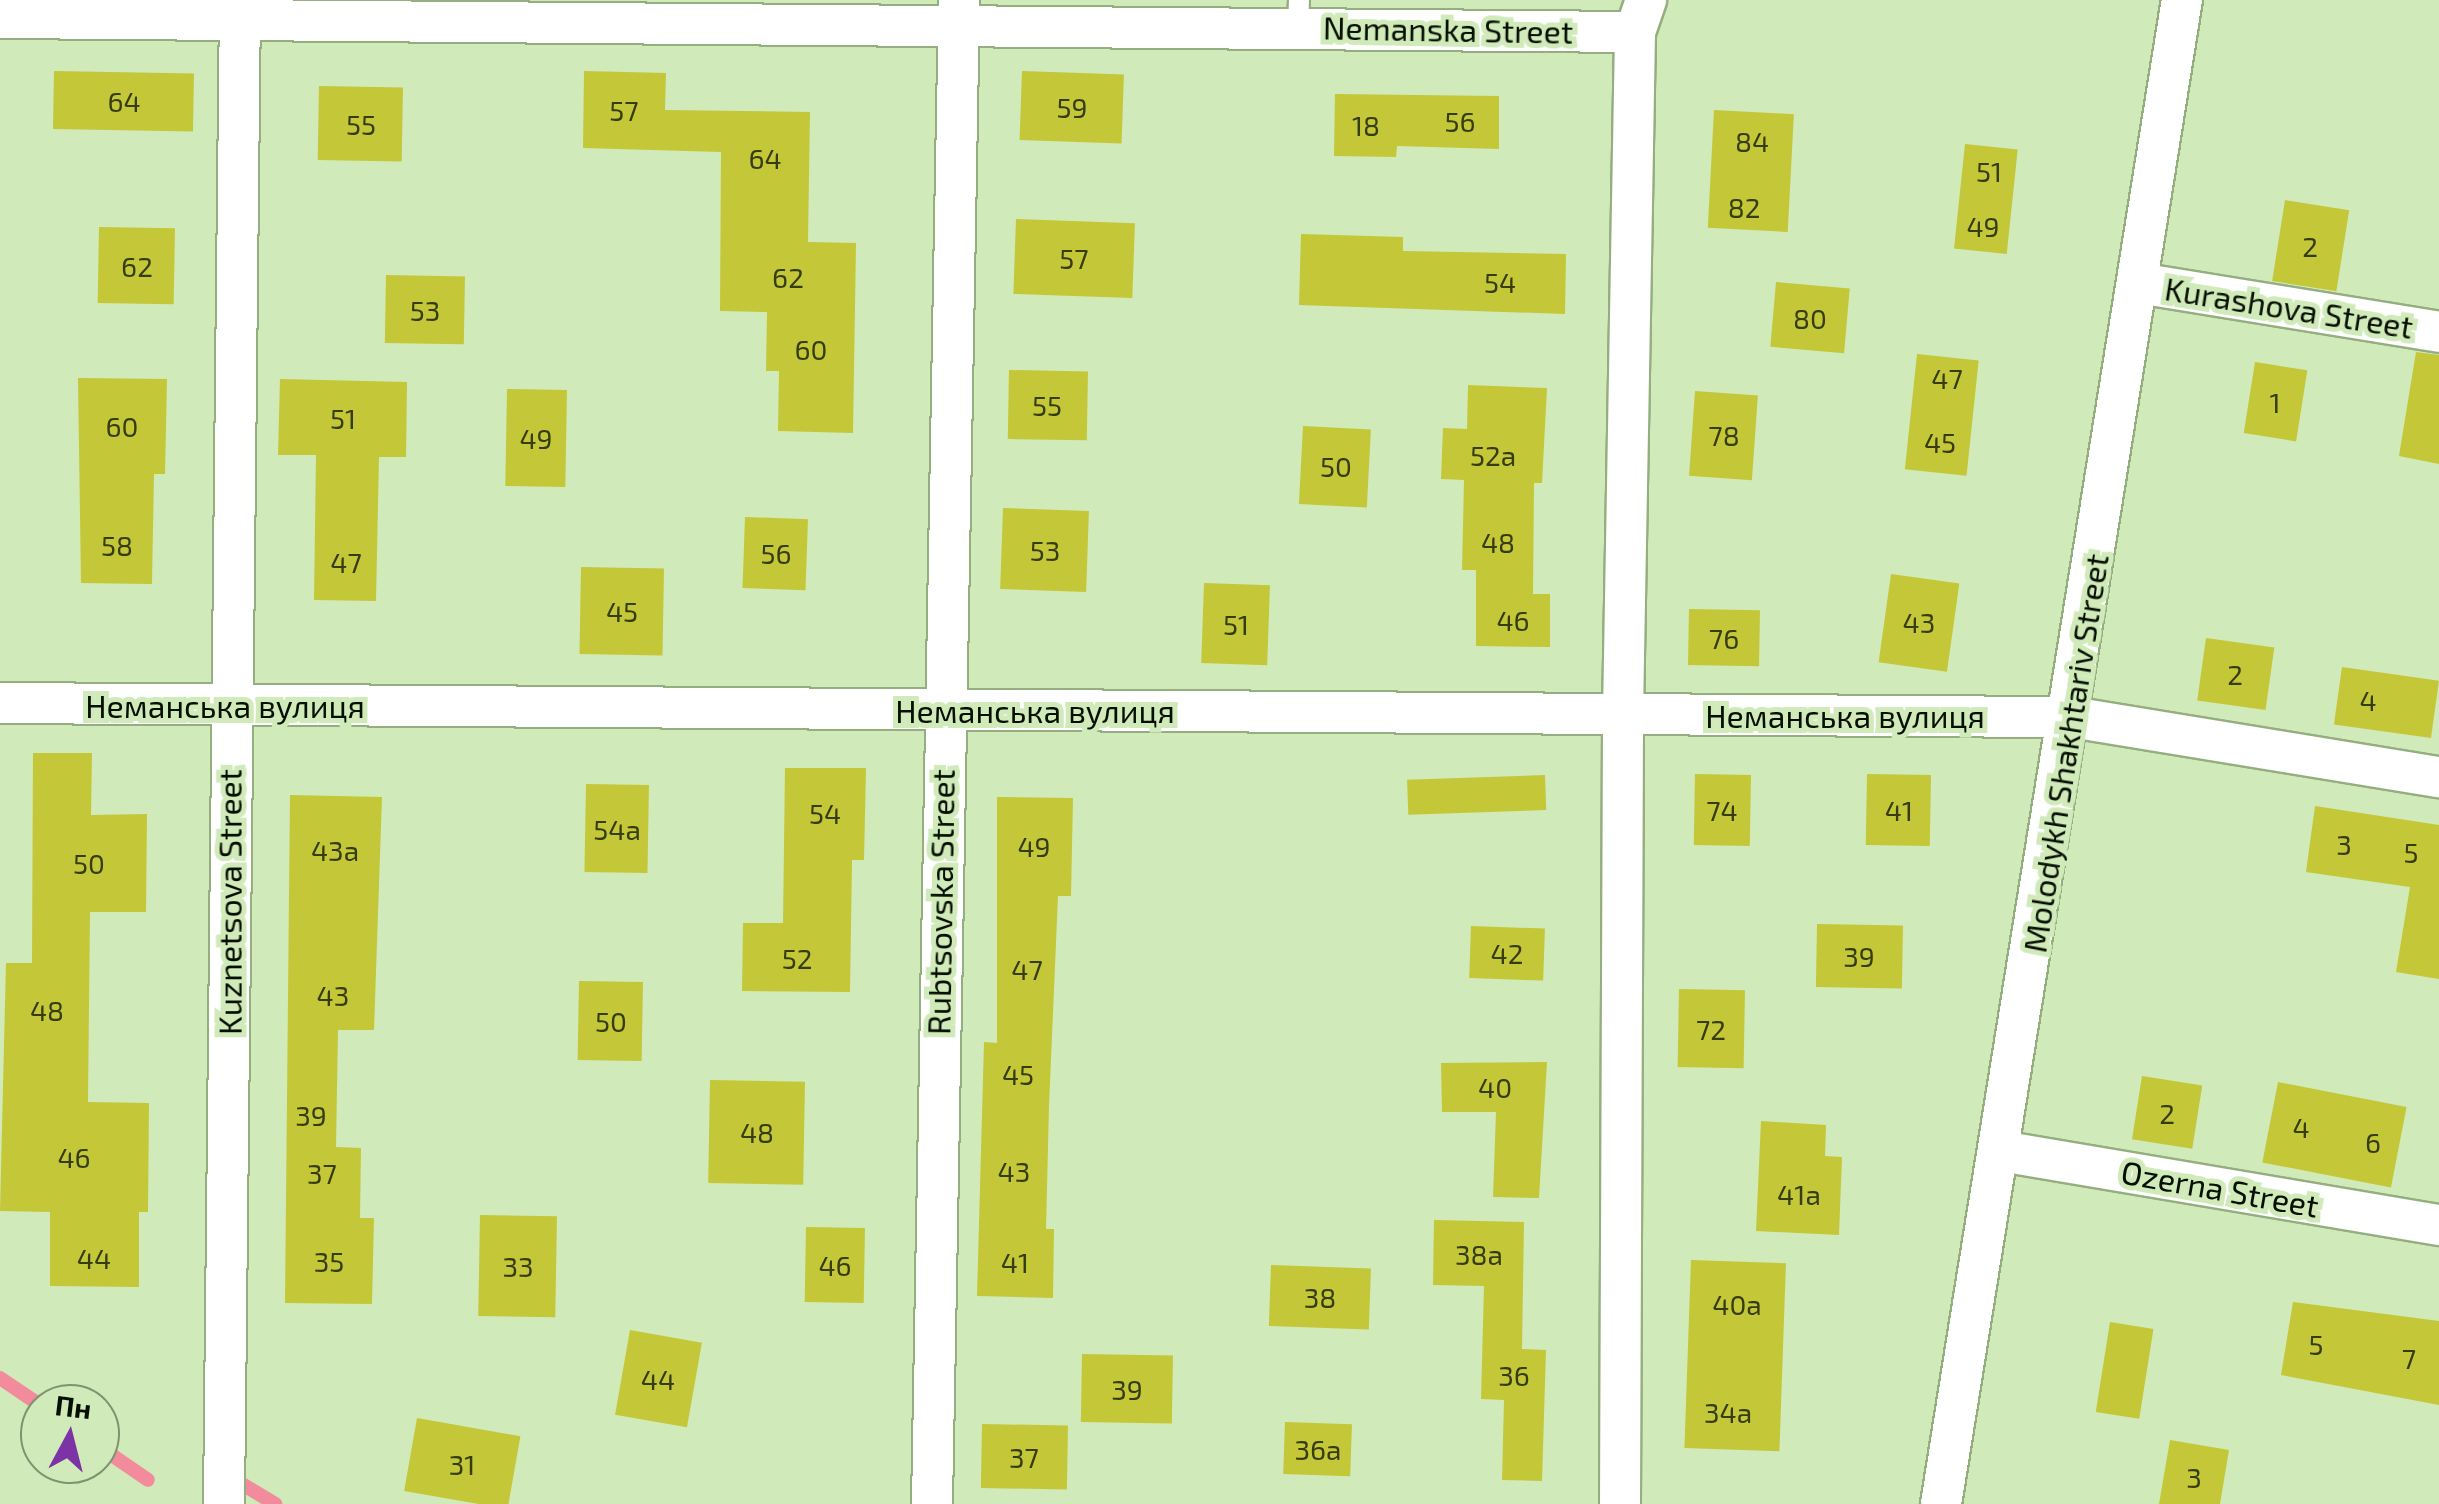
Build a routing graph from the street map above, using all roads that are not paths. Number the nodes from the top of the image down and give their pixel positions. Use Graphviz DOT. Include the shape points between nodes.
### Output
graph roads {
  1 [pos="2182,0"];
  2 [pos="240,9"];
  3 [pos="959,12"];
  4 [pos="1298,14"];
  5 [pos="1641,16"];
  6 [pos="0,18"];
  7 [pos="2138,283"];
  8 [pos="2439,332"];
  9 [pos="0,703"];
  10 [pos="230,704"];
  11 [pos="943,710"];
  12 [pos="1623,714"];
  13 [pos="2071,717"];
  14 [pos="2439,777"];
  15 [pos="2001,1151"];
  16 [pos="2439,1225"];
  17 [pos="224,1504"];
  18 [pos="932,1504"];
  19 [pos="1620,1504"];
  20 [pos="1941,1504"];
  1 -- 7 [label="street, Molodykh Shakhtariv Street"];
  2 -- 3 [label="street, Nemanska Street"];
  2 -- 6 [label="street, Nemanska Street"];
  2 -- 10 [label="street, Kuznetsova Street"];
  3 -- 4 [label="street, Nemanska Street"];
  3 -- 11 [label="street, Rubtsovska Street"];
  4 -- 5 [label="street, Nemanska Street"];
  5 -- 12 [label="street"];
  7 -- 8 [label="street, Kurashova Street"];
  7 -- 13 [label="street, Molodykh Shakhtariv Street"];
  9 -- 10 [label="street, Неманська вулиця"];
  10 -- 11 [label="street, Неманська вулиця"];
  10 -- 17 [label="street, Kuznetsova Street"];
  11 -- 12 [label="street, Неманська вулиця"];
  11 -- 18 [label="street, Rubtsovska Street"];
  12 -- 13 [label="street, Неманська вулиця"];
  12 -- 19 [label="street"];
  13 -- 14 [label="street, Неманська вулиця"];
  13 -- 15 [label="street, Molodykh Shakhtariv Street"];
  15 -- 16 [label="street, Ozerna Street"];
  15 -- 20 [label="street, Molodykh Shakhtariv Street"];
}
